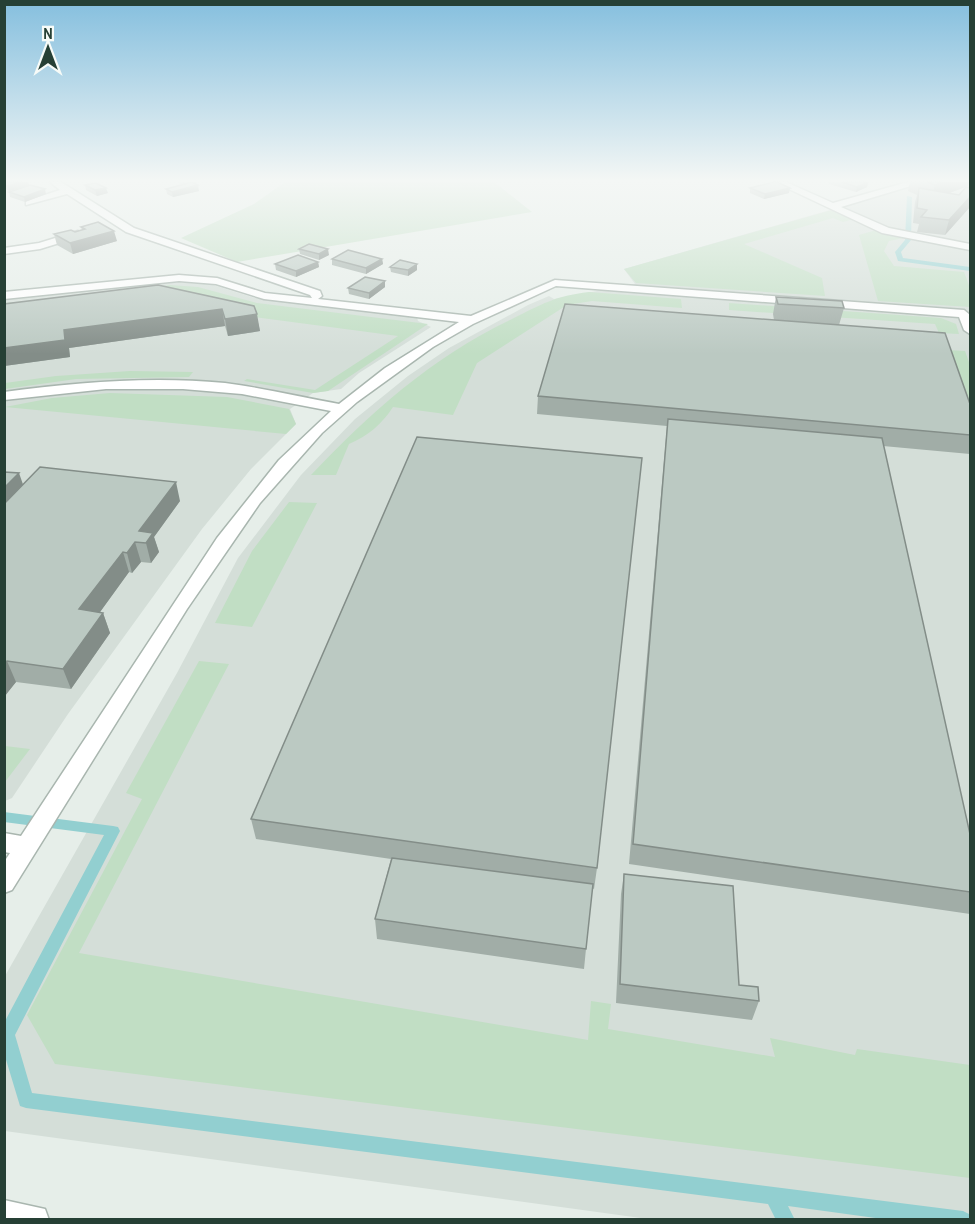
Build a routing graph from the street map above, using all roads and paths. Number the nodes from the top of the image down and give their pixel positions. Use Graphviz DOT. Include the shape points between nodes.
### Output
graph roads {
  1 [pos="62,239"];
  2 [pos="157,239"];
  3 [pos="929,239"];
  4 [pos="970,247"];
  5 [pos="4,251"];
  6 [pos="4,296"];
  7 [pos="316,302"];
  8 [pos="471,320"];
  9 [pos="970,330"];
  10 [pos="4,396"];
  11 [pos="339,408"];
  12 [pos="4,842"];
  13 [pos="27,846"];
  14 [pos="4,883"];
  15 [pos="4,1215"];
  16 [pos="34,1220"];
  1 -- 5 [label="street"];
  2 -- 7 [label="street" via="316,293"];
  3 -- 4 [label="street"];
  6 -- 7 [label="street" via="179,278 217,281 264,296"];
  7 -- 8 [label="street"];
  8 -- 9 [label="street" via="555,283 964,314"];
  8 -- 11 [label="street" via="408,357"];
  10 -- 11 [label="street" via="88,386 165,384 248,390"];
  11 -- 13 [label="street" via="282,466 227,535"];
  12 -- 13 [label="street"];
  13 -- 14 [label="street"];
  15 -- 16 [label="street"];
}
